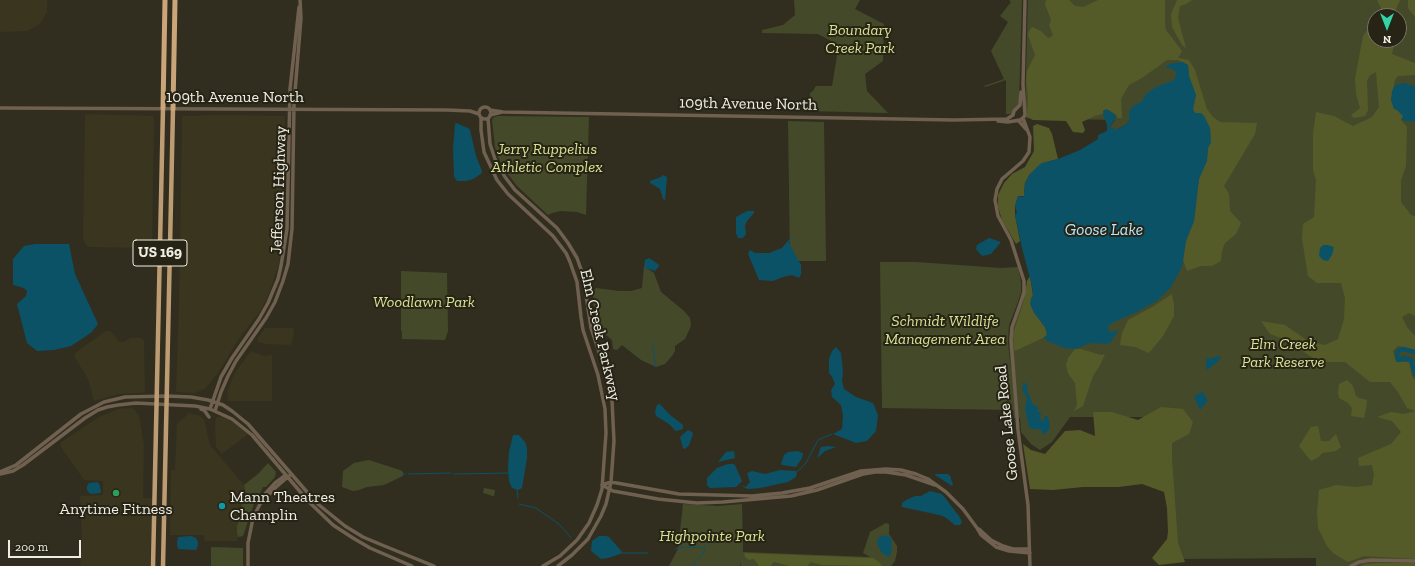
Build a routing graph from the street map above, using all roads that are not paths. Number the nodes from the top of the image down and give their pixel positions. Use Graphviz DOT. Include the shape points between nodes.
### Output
graph roads {
  1 [pos="165,0"];
  2 [pos="175,0"];
  3 [pos="300,0"];
  4 [pos="1025,0"];
  5 [pos="1023,85"];
  6 [pos="0,108"];
  7 [pos="163,108"];
  8 [pos="173,109"];
  9 [pos="289,109"];
  10 [pos="1018,109"];
  11 [pos="294,110"];
  12 [pos="490,110"];
  13 [pos="1024,111"];
  14 [pos="503,112"];
  15 [pos="480,114"];
  16 [pos="1013,115"];
  17 [pos="489,116"];
  18 [pos="1023,118"];
  19 [pos="993,120"];
  20 [pos="1018,120"];
  21 [pos="1028,132"];
  22 [pos="167,396"];
  23 [pos="157,397"];
  24 [pos="212,401"];
  25 [pos="217,403"];
  26 [pos="157,404"];
  27 [pos="166,404"];
  28 [pos="185,405"];
  29 [pos="210,409"];
  30 [pos="215,411"];
  31 [pos="209,417"];
  32 [pos="0,473"];
  33 [pos="290,473"];
  34 [pos="286,476"];
  35 [pos="611,482"];
  36 [pos="602,485"];
  37 [pos="937,486"];
  38 [pos="610,490"];
  39 [pos="1030,551"];
  40 [pos="1415,561"];
  41 [pos="153,566"];
  42 [pos="163,566"];
  43 [pos="248,566"];
  44 [pos="412,566"];
  45 [pos="434,566"];
  46 [pos="543,566"];
  47 [pos="558,566"];
  48 [pos="1030,566"];
  49 [pos="1351,566"];
  1 -- 7 [label="highway, US 169"];
  2 -- 8 [label="highway, US 169"];
  3 -- 9 [label="street, Jefferson Highway"];
  3 -- 11 [label="street, Jefferson Highway"];
  4 -- 5 [label="street"];
  5 -- 10 [label="street"];
  5 -- 13 [label="street"];
  6 -- 7 [label="street, 109th Avenue North"];
  7 -- 8 [label="street, 109th Avenue North"];
  7 -- 23 [label="highway, US 169"];
  8 -- 9 [label="street, 109th Avenue North"];
  8 -- 22 [label="highway, US 169"];
  9 -- 11 [label="street, 109th Avenue North"];
  9 -- 24 [label="street, Jefferson Highway" via="287,229 278,279 259,319 221,377"];
  10 -- 13 [label="street"];
  10 -- 16 [label="street"];
  11 -- 15 [label="street, 109th Avenue North" via="470,111"];
  11 -- 25 [label="street, Jefferson Highway" via="292,229 288,264 275,302 236,362"];
  12 -- 14 [label="street, 109th Avenue North"];
  12 -- 15 [label="street, 109th Avenue North" via="485,107"];
  12 -- 17 [label="street, Elm Creek Parkway"];
  13 -- 18 [label="street"];
  14 -- 17 [label="street, 109th Avenue North"];
  14 -- 19 [label="street, 109th Avenue North"];
  15 -- 17 [label="street" via="484,118"];
  15 -- 36 [label="street, Elm Creek Parkway" via="484,152 496,180 548,231 559,244 574,271 582,323 601,384 605,409"];
  16 -- 19 [label="street, 109th Avenue North" via="1007,119"];
  16 -- 20 [label="street"];
  17 -- 35 [label="street, Elm Creek Parkway" via="491,149 505,177 515,190 563,235 580,266 591,328 612,401 614,428"];
  18 -- 20 [label="street"];
  18 -- 21 [label="street, Goose Lake Road"];
  19 -- 20 [label="street, 109th Avenue North"];
  20 -- 21 [label="street"];
  21 -- 39 [label="street, Goose Lake Road" via="1030,145 1027,154 1000,182 995,200 998,216 1012,242 1024,281 1024,293 1012,327 1011,339 1018,430 1028,505"];
  22 -- 23 [label="street"];
  22 -- 24 [label="street"];
  22 -- 27 [label="highway, US 169"];
  23 -- 26 [label="highway, US 169"];
  23 -- 32 [label="street" via="120,398 96,406 74,419 16,465"];
  24 -- 25 [label="street"];
  24 -- 29 [label="street, Jefferson Highway"];
  25 -- 30 [label="street, Jefferson Highway"];
  25 -- 33 [label="street" via="248,424"];
  26 -- 27 [label="street"];
  26 -- 32 [label="street" via="127,403 98,410 23,465 13,471"];
  26 -- 41 [label="highway, US 169"];
  27 -- 28 [label="street"];
  27 -- 42 [label="highway, US 169"];
  28 -- 29 [label="street"];
  28 -- 31 [label="street" via="204,410"];
  29 -- 30 [label="street"];
  30 -- 34 [label="street" via="232,419 252,435"];
  33 -- 34 [label="street"];
  33 -- 45 [label="street" via="319,505 345,526 382,546"];
  34 -- 43 [label="street" via="270,488 250,527"];
  34 -- 44 [label="street" via="315,509 342,531 370,548"];
  35 -- 36 [label="street"];
  35 -- 37 [label="street" via="679,494 752,496 798,491 861,471 886,469 916,474"];
  35 -- 38 [label="street, Elm Creek Parkway"];
  36 -- 38 [label="street"];
  36 -- 46 [label="street, Elm Creek Parkway" via="594,514 582,532 560,556"];
  37 -- 38 [label="street" via="906,475 876,472 791,496 714,503 672,501"];
  37 -- 39 [label="street" via="958,503 977,528 991,540 1013,549"];
  38 -- 47 [label="street, Elm Creek Parkway" via="601,516 588,539"];
  39 -- 48 [label="street, Goose Lake Road"];
  40 -- 49 [label="street" via="1372,560"];
}
